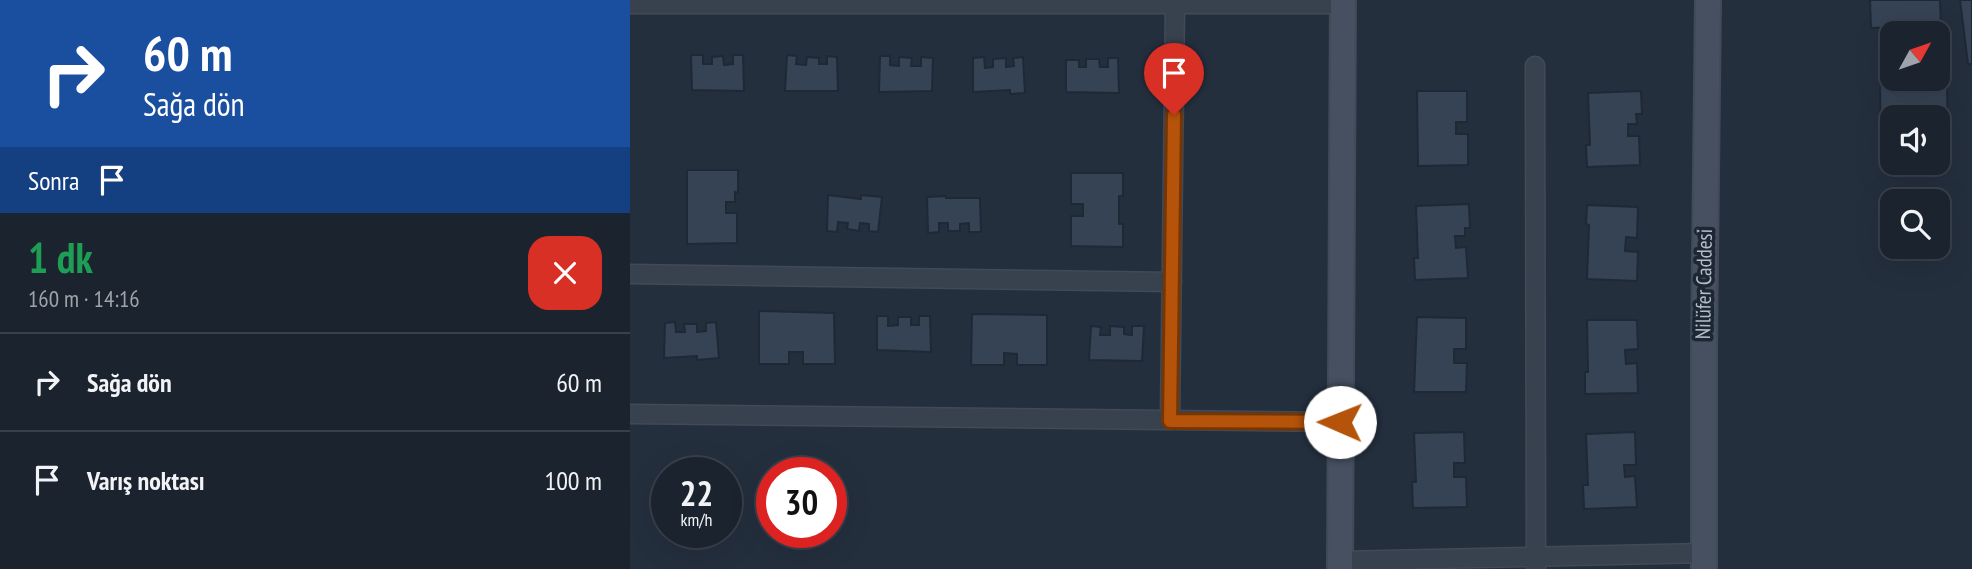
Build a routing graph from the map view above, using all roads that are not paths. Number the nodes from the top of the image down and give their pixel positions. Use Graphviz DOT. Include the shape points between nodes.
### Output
graph roads {
  1 [pos="1708,0"];
  2 [pos="1343,2"];
  3 [pos="630,4"];
  4 [pos="1175,4"];
  5 [pos="1535,66"];
  6 [pos="630,274"];
  7 [pos="1172,282"];
  8 [pos="630,414"];
  9 [pos="1170,421"];
  10 [pos="1340,422"];
  11 [pos="1704,561"];
  12 [pos="1536,563"];
  13 [pos="1340,565"];
  1 -- 11 [label="street, Nilüfer Caddesi"];
  2 -- 4 [label="street"];
  2 -- 10 [label="street"];
  3 -- 4 [label="street"];
  4 -- 7 [label="street"];
  5 -- 12 [label="street"];
  6 -- 7 [label="street"];
  7 -- 9 [label="street"];
  8 -- 9 [label="street"];
  9 -- 10 [label="street"];
  10 -- 13 [label="street"];
  11 -- 12 [label="street"];
  12 -- 13 [label="street"];
}
